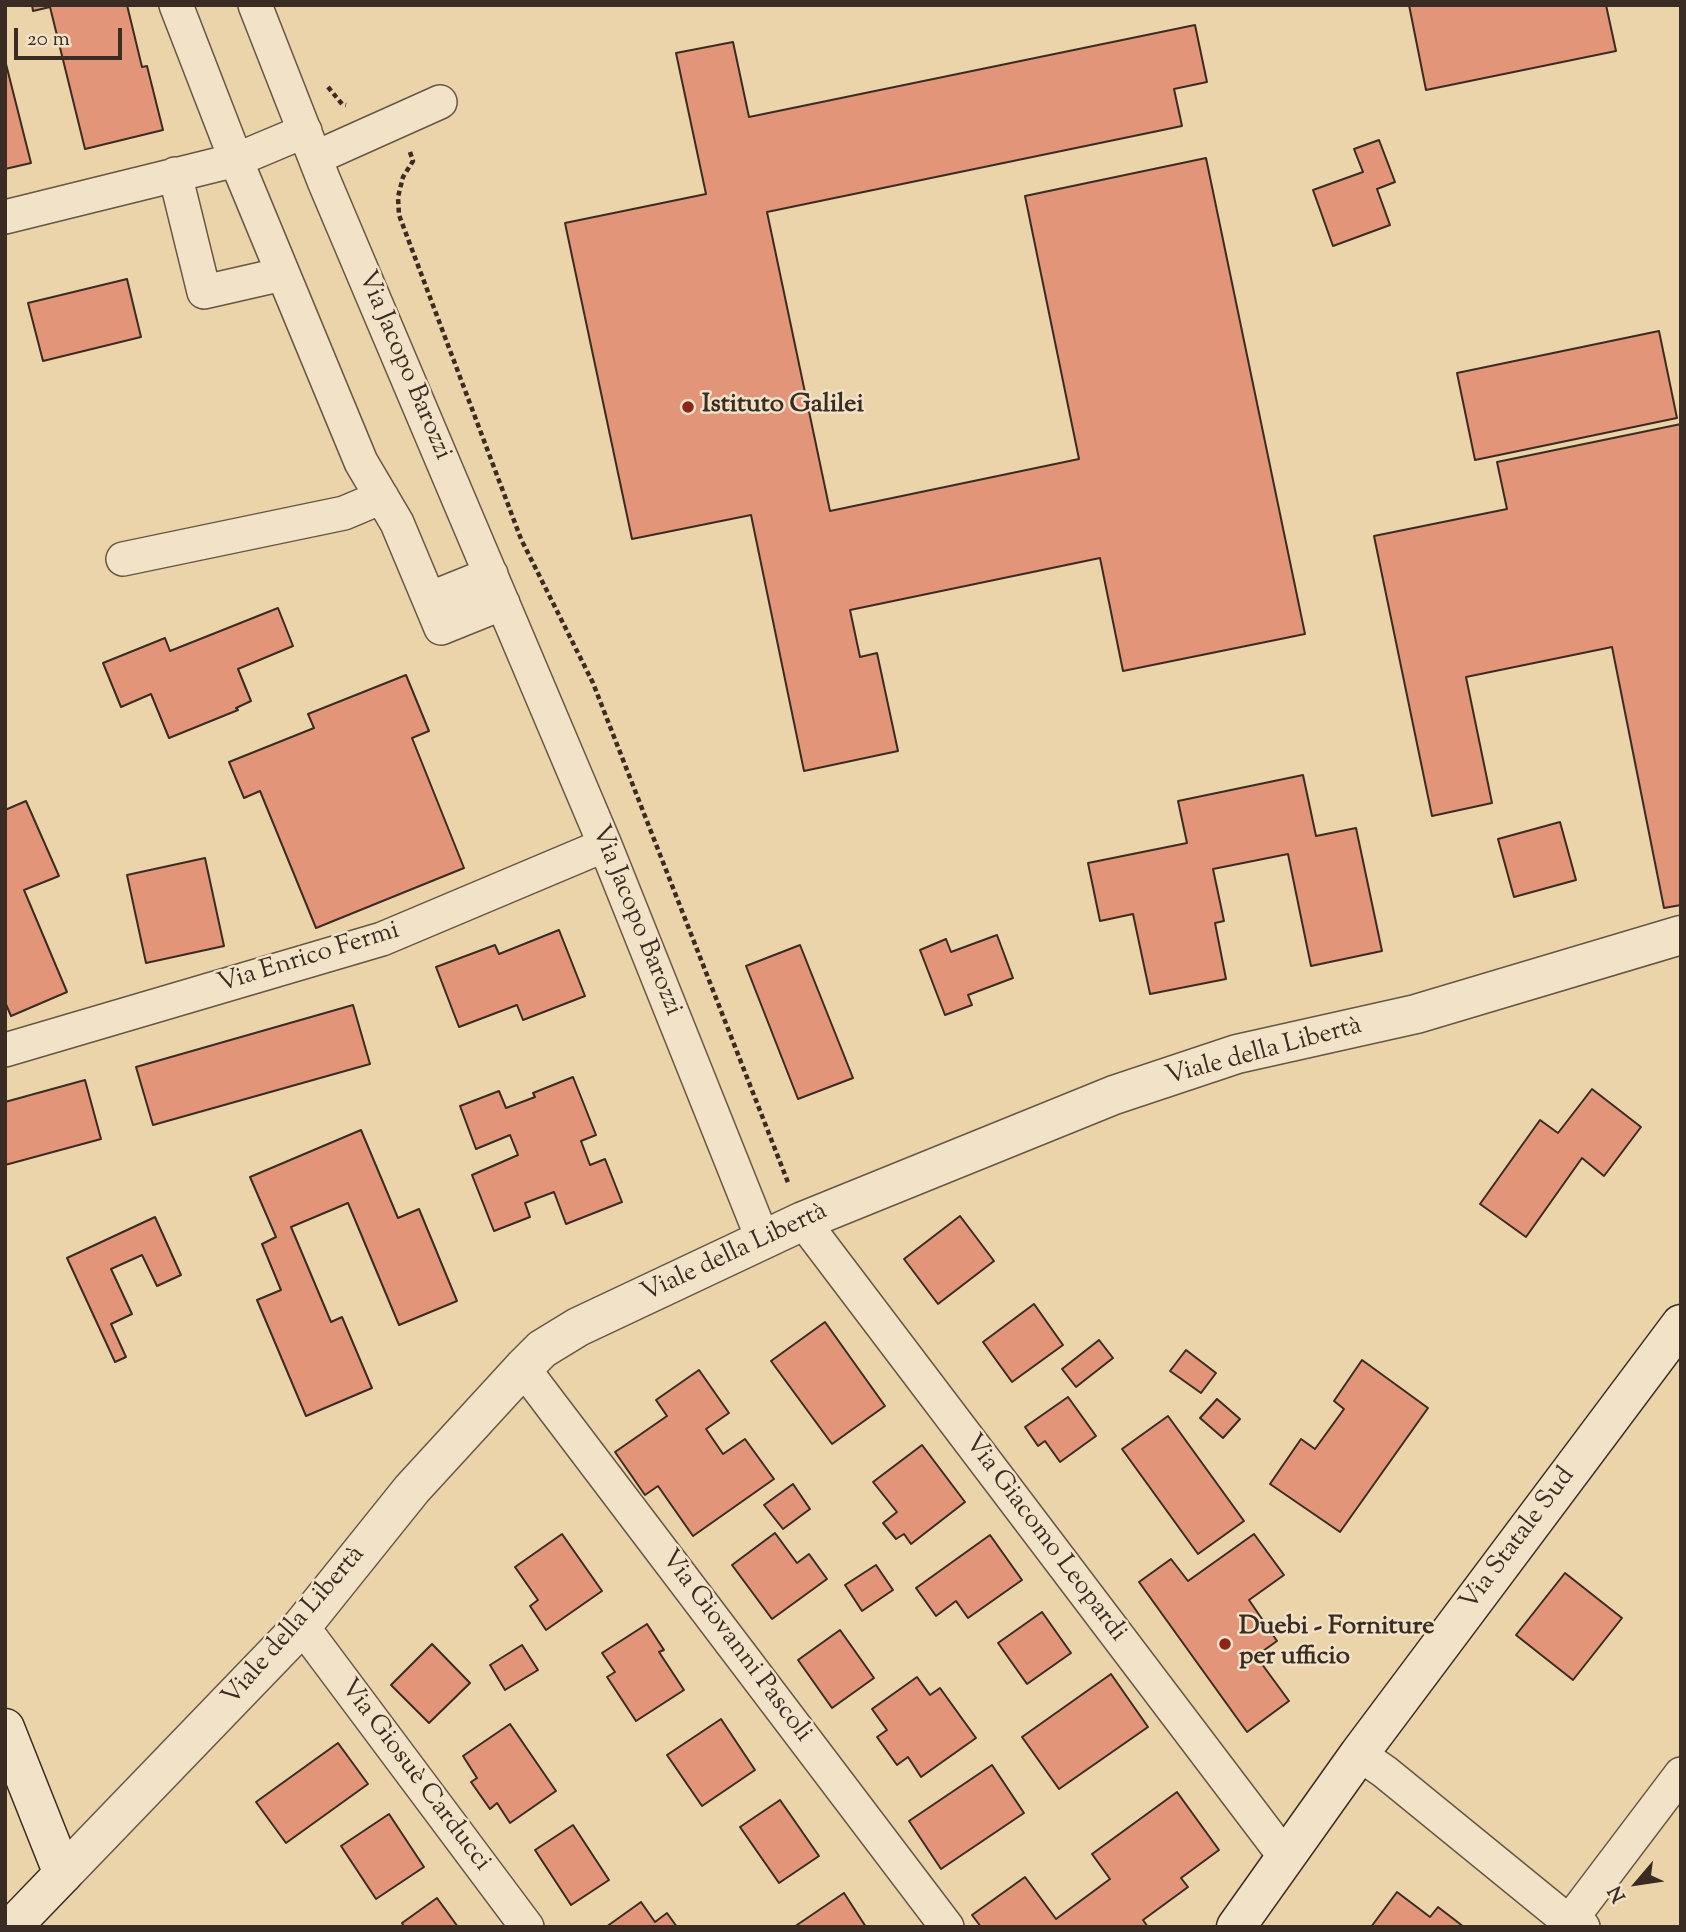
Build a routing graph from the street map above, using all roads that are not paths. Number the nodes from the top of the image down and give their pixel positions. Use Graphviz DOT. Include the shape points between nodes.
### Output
graph roads {
  1 [pos="176,5"];
  2 [pos="255,5"];
  3 [pos="440,102"];
  4 [pos="310,144"];
  5 [pos="236,159"];
  6 [pos="175,174"];
  7 [pos="5,217"];
  8 [pos="284,274"];
  9 [pos="382,497"];
  10 [pos="123,559"];
  11 [pos="497,589"];
  12 [pos="605,845"];
  13 [pos="1681,935"];
  14 [pos="5,1050"];
  15 [pos="803,1221"];
  16 [pos="763,1240"];
  17 [pos="1681,1324"];
  18 [pos="523,1368"];
  19 [pos="302,1626"];
  20 [pos="5,1728"];
  21 [pos="1359,1754"];
  22 [pos="1681,1774"];
  23 [pos="1286,1858"];
  24 [pos="63,1874"];
  25 [pos="1576,1924"];
  26 [pos="12,1927"];
  27 [pos="527,1927"];
  28 [pos="947,1927"];
  29 [pos="1236,1927"];
  1 -- 5 [label="street"];
  2 -- 4 [label="street, Via Jacopo Barozzi"];
  3 -- 4 [label="street" via="397,121"];
  4 -- 5 [label="street"];
  4 -- 11 [label="street, Via Jacopo Barozzi"];
  5 -- 6 [label="street"];
  5 -- 8 [label="street"];
  6 -- 7 [label="street"];
  6 -- 8 [label="street" via="204,292"];
  8 -- 9 [label="street" via="361,462"];
  9 -- 10 [label="street" via="344,513"];
  9 -- 11 [label="street" via="441,628"];
  11 -- 12 [label="street, Via Jacopo Barozzi"];
  12 -- 14 [label="street, Via Enrico Fermi" via="382,939"];
  12 -- 16 [label="street, Via Jacopo Barozzi"];
  13 -- 15 [label="street, Viale della Libertà" via="1416,1014 1237,1054 1114,1095"];
  15 -- 16 [label="street, Viale della Libertà"];
  15 -- 23 [label="street, Via Giacomo Leopardi"];
  16 -- 18 [label="street, Viale della Libertà" via="578,1327 542,1349"];
  17 -- 21 [label="street, Via Statale Sud"];
  18 -- 19 [label="street, Viale della Libertà" via="412,1489"];
  18 -- 28 [label="street, Via Giovanni Pascoli"];
  19 -- 24 [label="street, Viale della Libertà"];
  19 -- 27 [label="street, Via Giosuè Carducci"];
  20 -- 24 [label="street"];
  21 -- 23 [label="street, Via Statale Sud"];
  21 -- 25 [label="street"];
  22 -- 25 [label="street"];
  23 -- 29 [label="street, Via Statale Sud"];
  24 -- 26 [label="street, Viale della Libertà"];
}
